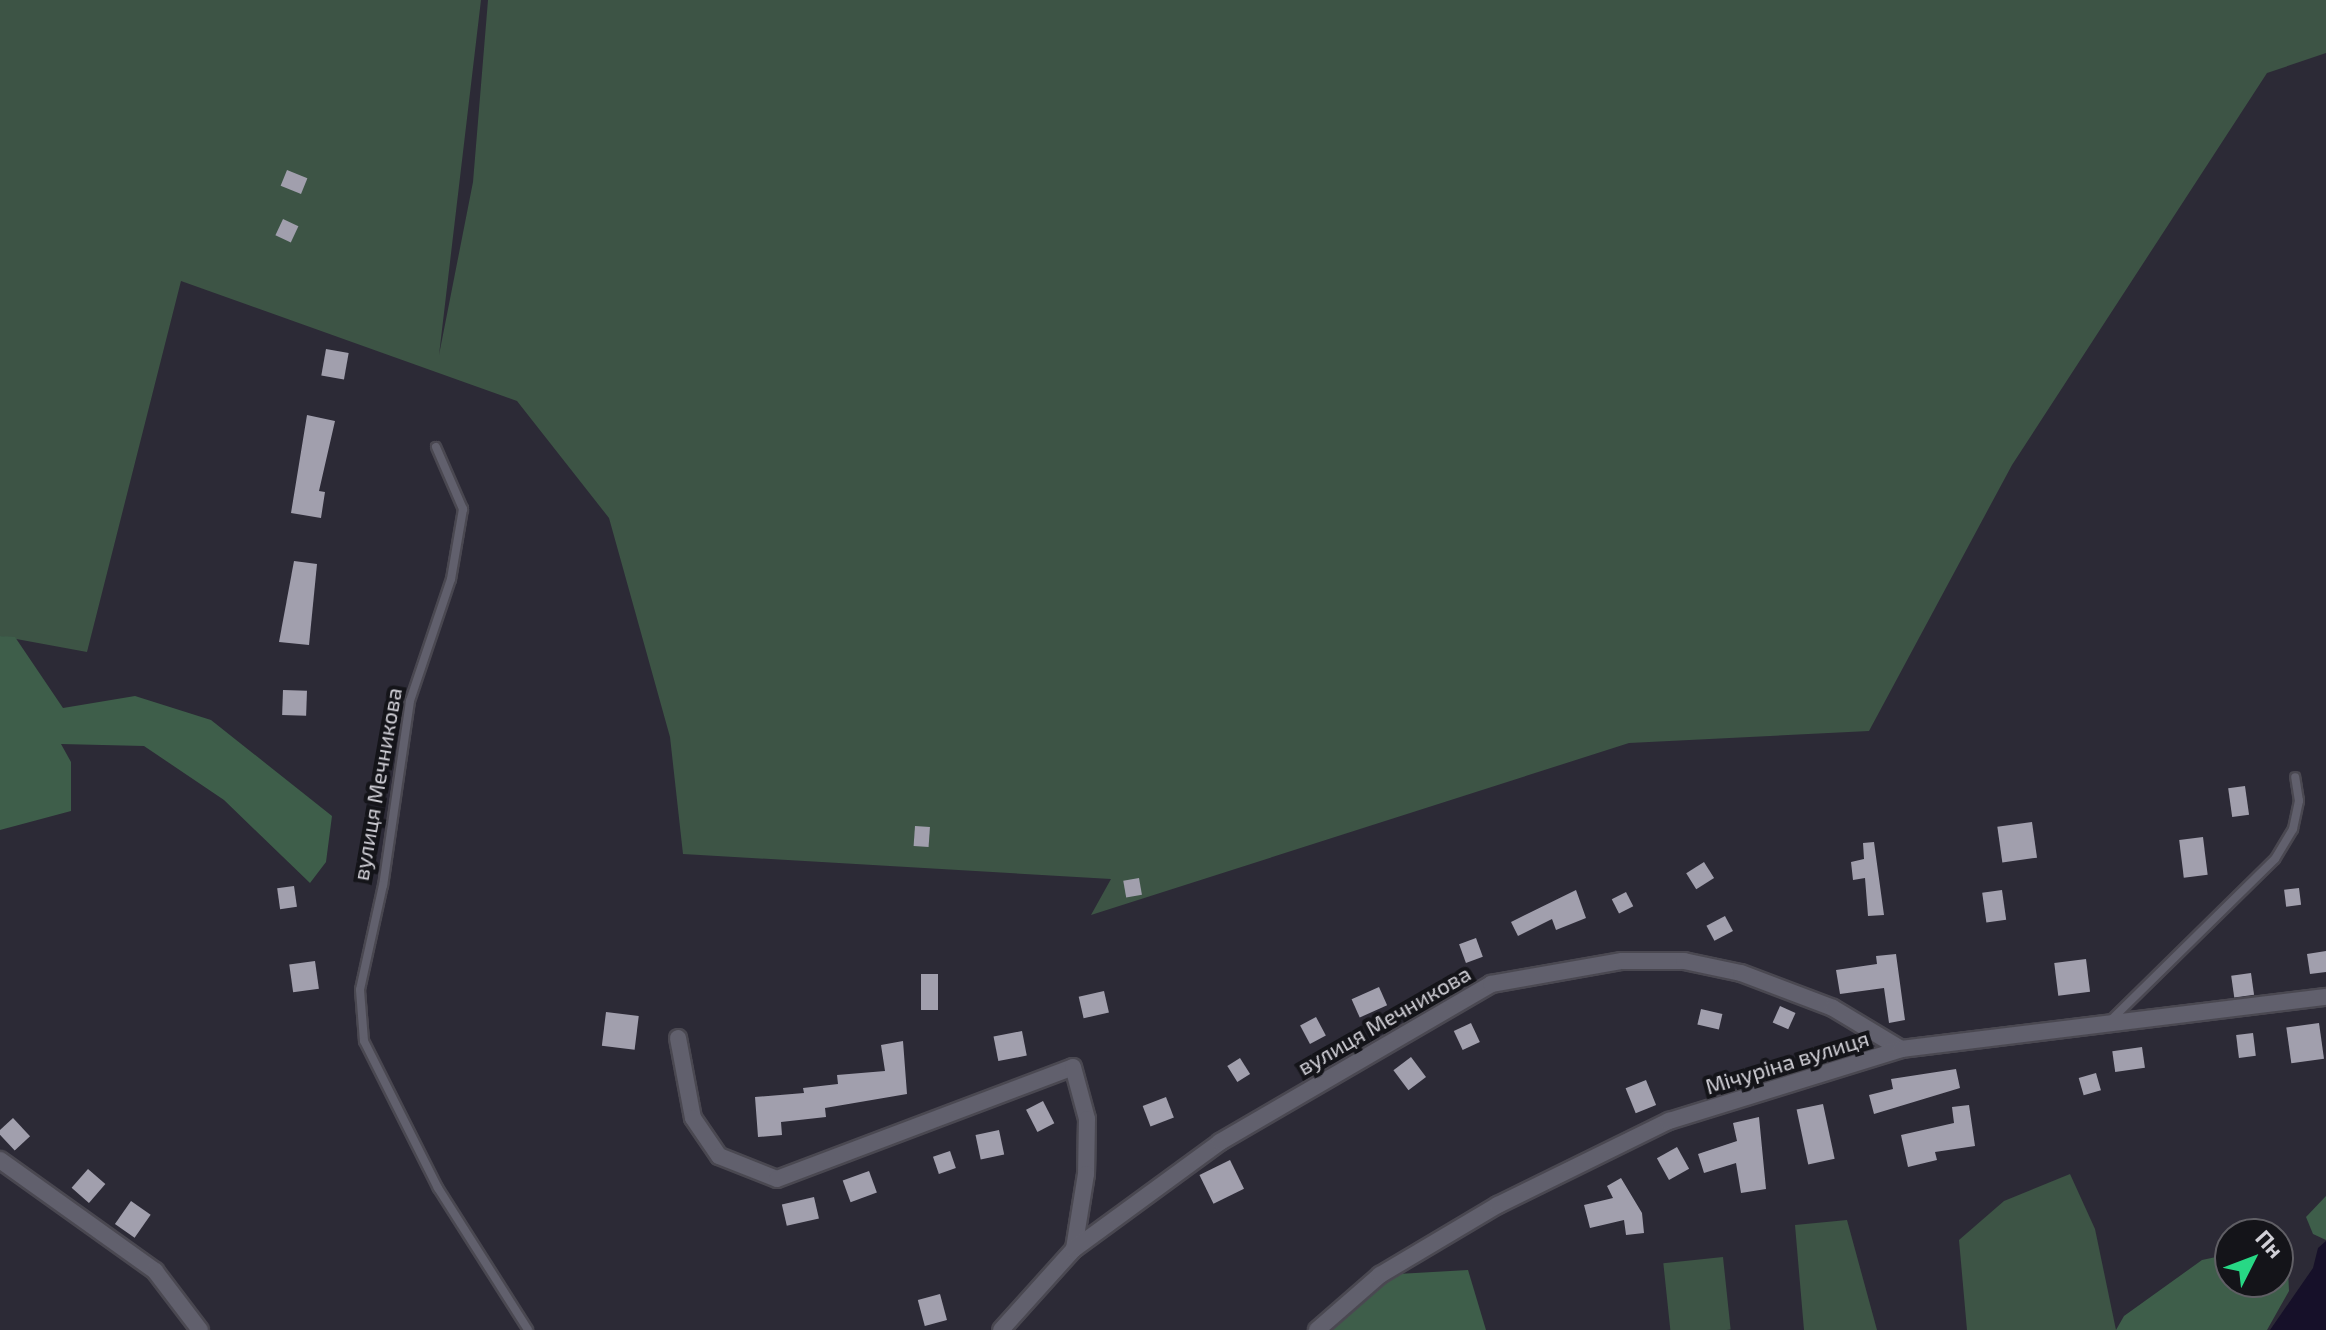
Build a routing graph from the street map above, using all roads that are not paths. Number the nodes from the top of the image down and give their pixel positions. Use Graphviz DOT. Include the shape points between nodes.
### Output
graph roads {
  1 [pos="436,447"];
  2 [pos="2295,777"];
  3 [pos="2326,997"];
  4 [pos="2111,1020"];
  5 [pos="678,1038"];
  6 [pos="1901,1049"];
  7 [pos="0,1160"];
  8 [pos="1074,1249"];
  9 [pos="200,1330"];
  10 [pos="528,1330"];
  11 [pos="1001,1330"];
  12 [pos="1317,1330"];
  1 -- 10 [label="lane, вулиця Мечникова" via="463,509 451,579 410,701 383,885 360,990 364,1041 438,1188"];
  2 -- 4 [label="lane" via="2299,801 2293,829 2275,859"];
  3 -- 4 [label="street, Мічуріна вулиця"];
  4 -- 6 [label="street, Мічуріна вулиця"];
  5 -- 8 [label="street" via="693,1118 719,1156 777,1179 1073,1067 1087,1119 1086,1174"];
  6 -- 8 [label="street, вулиця Мечникова" via="1833,1008 1741,973 1684,961 1622,961 1491,984 1220,1142"];
  6 -- 12 [label="street, Мічуріна вулиця" via="1669,1121 1498,1205 1380,1275"];
  7 -- 9 [label="street" via="155,1271"];
  8 -- 11 [label="street, вулиця Мечникова"];
}
